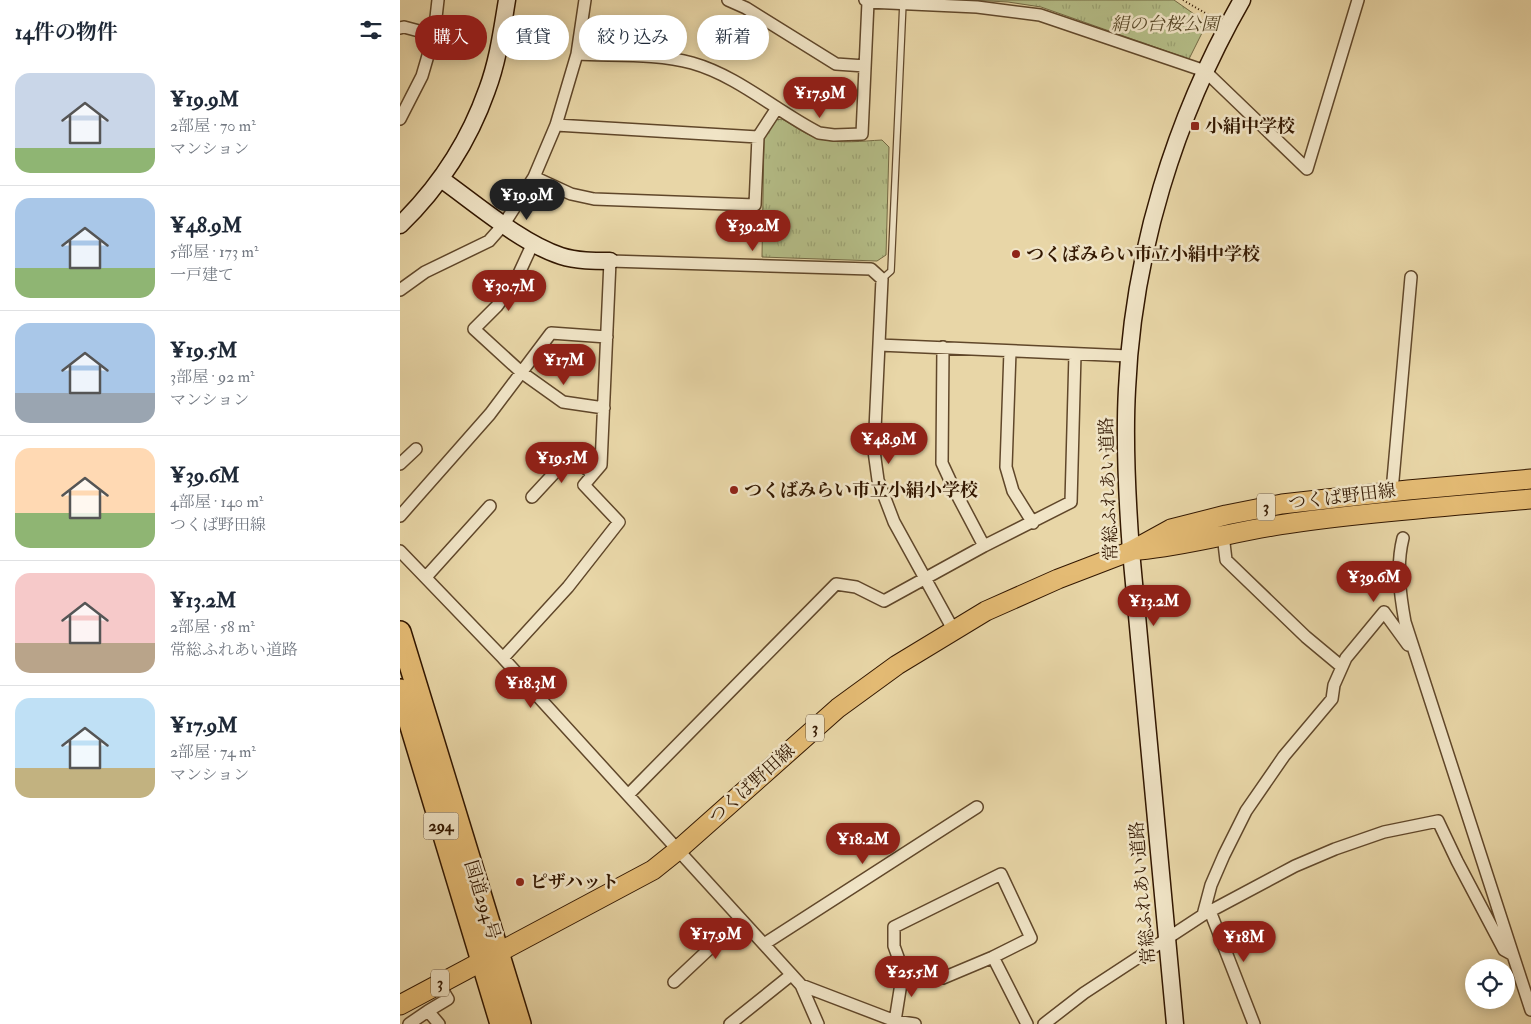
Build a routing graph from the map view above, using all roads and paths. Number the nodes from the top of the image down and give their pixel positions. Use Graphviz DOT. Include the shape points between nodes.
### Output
graph roads {
  1 [pos="438,0"];
  2 [pos="506,0"];
  3 [pos="585,0"];
  4 [pos="728,0"];
  5 [pos="1184,0"];
  6 [pos="1242,0"];
  7 [pos="1358,0"];
  8 [pos="866,1"];
  9 [pos="903,2"];
  10 [pos="436,15"];
  11 [pos="1227,26"];
  12 [pos="400,28"];
  13 [pos="415,31"];
  14 [pos="577,54"];
  15 [pos="427,60"];
  16 [pos="865,66"];
  17 [pos="1205,72"];
  18 [pos="403,108"];
  19 [pos="777,108"];
  20 [pos="400,119"];
  21 [pos="556,125"];
  22 [pos="758,136"];
  23 [pos="534,177"];
  24 [pos="441,179"];
  25 [pos="504,224"];
  26 [pos="400,225"];
  27 [pos="533,243"];
  28 [pos="610,261"];
  29 [pos="1411,277"];
  30 [pos="882,278"];
  31 [pos="400,290"];
  32 [pos="607,337"];
  33 [pos="879,344"];
  34 [pos="943,348"];
  35 [pos="1010,350"];
  36 [pos="1075,354"];
  37 [pos="1129,356"];
  38 [pos="520,372"];
  39 [pos="604,408"];
  40 [pos="416,449"];
  41 [pos="400,464"];
  42 [pos="593,474"];
  43 [pos="1531,479"];
  44 [pos="1400,490"];
  45 [pos="532,497"];
  46 [pos="1531,499"];
  47 [pos="490,506"];
  48 [pos="400,516"];
  49 [pos="1033,523"];
  50 [pos="1223,535"];
  51 [pos="1403,538"];
  52 [pos="984,546"];
  53 [pos="400,551"];
  54 [pos="1131,551"];
  55 [pos="426,577"];
  56 [pos="925,580"];
  57 [pos="954,631"];
  58 [pos="400,632"];
  59 [pos="1414,652"];
  60 [pos="503,658"];
  61 [pos="1342,667"];
  62 [pos="400,690"];
  63 [pos="628,795"];
  64 [pos="977,807"];
  65 [pos="678,850"];
  66 [pos="1207,913"];
  67 [pos="741,919"];
  68 [pos="1167,937"];
  69 [pos="764,944"];
  70 [pos="1513,954"];
  71 [pos="993,957"];
  72 [pos="490,958"];
  73 [pos="903,971"];
  74 [pos="791,975"];
  75 [pos="674,982"];
  76 [pos="439,984"];
  77 [pos="801,985"];
  78 [pos="400,1005"];
  79 [pos="1531,1010"];
  80 [pos="428,1011"];
  81 [pos="895,1021"];
  82 [pos="408,1024"];
  83 [pos="439,1024"];
  84 [pos="500,1024"];
  85 [pos="520,1024"];
  86 [pos="730,1024"];
  87 [pos="818,1024"];
  88 [pos="915,1024"];
  89 [pos="1028,1024"];
  90 [pos="1044,1024"];
  91 [pos="1175,1024"];
  92 [pos="1254,1024"];
  1 -- 10 [label="street"];
  2 -- 24 [label="street" via="500,45 487,90"];
  3 -- 14 [label="street"];
  4 -- 16 [label="street" via="836,64"];
  5 -- 11 [label="path"];
  6 -- 11 [label="street, 常総ふれあい道路"];
  7 -- 17 [label="street" via="1307,169"];
  8 -- 9 [label="street"];
  8 -- 16 [label="street"];
  9 -- 17 [label="street" via="1040,15"];
  9 -- 30 [label="lane" via="891,271"];
  11 -- 17 [label="street, 常総ふれあい道路"];
  12 -- 13 [label="street"];
  14 -- 19 [label="street" via="660,58 691,63 718,73"];
  14 -- 21 [label="street"];
  15 -- 18 [label="street" via="422,76"];
  16 -- 19 [label="street" via="862,134 819,133"];
  17 -- 37 [label="street, 常総ふれあい道路" via="1175,146 1159,199 1137,296"];
  18 -- 20 [label="street"];
  19 -- 22 [label="street"];
  21 -- 22 [label="street"];
  21 -- 23 [label="street"];
  22 -- 23 [label="street" via="756,205 594,199 571,194"];
  23 -- 25 [label="street"];
  24 -- 25 [label="street"];
  24 -- 26 [label="street"];
  25 -- 27 [label="street"];
  25 -- 31 [label="street" via="489,241 425,272"];
  27 -- 28 [label="street" via="560,256"];
  27 -- 38 [label="street" via="516,280 474,329"];
  28 -- 30 [label="street" via="871,269"];
  28 -- 32 [label="street"];
  29 -- 44 [label="street"];
  30 -- 33 [label="street"];
  32 -- 38 [label="street" via="551,333"];
  32 -- 39 [label="street"];
  33 -- 34 [label="street"];
  33 -- 56 [label="street" via="874,451 878,480 894,522"];
  34 -- 35 [label="street"];
  34 -- 52 [label="street" via="942,462"];
  35 -- 36 [label="street"];
  35 -- 49 [label="street" via="1006,467 1012,491"];
  36 -- 37 [label="street"];
  36 -- 49 [label="street" via="1071,502"];
  37 -- 54 [label="street, 常総ふれあい道路" via="1125,425"];
  38 -- 39 [label="street" via="563,402"];
  38 -- 48 [label="street" via="490,414"];
  39 -- 42 [label="street" via="601,465"];
  40 -- 41 [label="street"];
  42 -- 45 [label="street" via="570,456"];
  42 -- 60 [label="street" via="584,485 619,522 568,588"];
  43 -- 44 [label="main road, つくば野田線 / 3"];
  44 -- 54 [label="main road, つくば野田線 / 3" via="1282,504 1226,515 1171,529"];
  46 -- 50 [label="main road, つくば野田線 / 3" via="1292,523"];
  47 -- 55 [label="street"];
  49 -- 52 [label="street"];
  50 -- 54 [label="main road, つくば野田線 / 3" via="1183,545"];
  50 -- 61 [label="street" via="1226,560"];
  51 -- 59 [label="street" via="1399,553 1400,588 1404,622"];
  52 -- 56 [label="street"];
  53 -- 55 [label="street"];
  54 -- 57 [label="main road, つくば野田線 / 3" via="986,611"];
  54 -- 68 [label="street, 常総ふれあい道路"];
  55 -- 60 [label="street"];
  56 -- 57 [label="street"];
  56 -- 63 [label="street" via="884,601 856,587 836,584"];
  57 -- 65 [label="main road, つくば野田線 / 3" via="897,665 838,708"];
  58 -- 72 [label="highway, 国道294号 / 294"];
  59 -- 61 [label="street" via="1384,612"];
  59 -- 70 [label="street"];
  60 -- 63 [label="street"];
  61 -- 66 [label="street" via="1332,699 1284,756 1246,811 1211,885"];
  62 -- 72 [label="highway, 国道294号 / 294"];
  63 -- 65 [label="street"];
  64 -- 69 [label="street"];
  65 -- 67 [label="street"];
  65 -- 72 [label="main road, つくば野田線 / 3" via="653,870"];
  66 -- 68 [label="street"];
  66 -- 70 [label="street" via="1295,866 1335,849 1384,832 1438,821 1504,950"];
  66 -- 92 [label="street"];
  67 -- 69 [label="street"];
  67 -- 75 [label="street"];
  68 -- 90 [label="street"];
  68 -- 91 [label="street, 常総ふれあい道路"];
  69 -- 74 [label="street"];
  70 -- 79 [label="street"];
  71 -- 73 [label="street" via="943,978"];
  71 -- 73 [label="street" via="1031,938 1000,874 894,927 894,946"];
  71 -- 89 [label="street"];
  72 -- 76 [label="main road, つくば野田線 / 3"];
  72 -- 84 [label="highway, 国道294号 / 294"];
  72 -- 85 [label="highway, 国道294号 / 294"];
  73 -- 81 [label="street"];
  74 -- 77 [label="street"];
  74 -- 86 [label="street"];
  76 -- 78 [label="main road, つくば野田線 / 3"];
  76 -- 80 [label="street" via="448,998"];
  77 -- 81 [label="street"];
  77 -- 87 [label="street"];
  80 -- 82 [label="street"];
  80 -- 83 [label="street"];
  81 -- 88 [label="street"];
}
